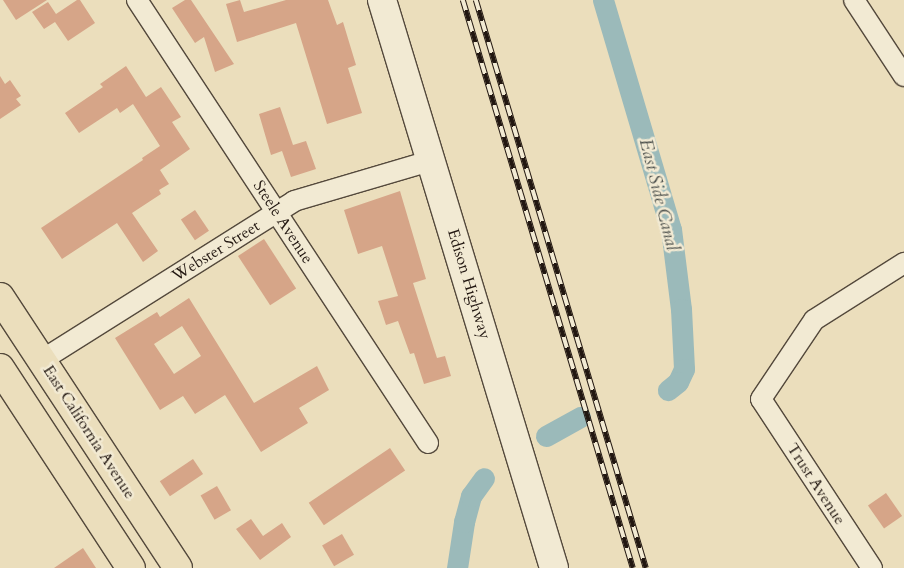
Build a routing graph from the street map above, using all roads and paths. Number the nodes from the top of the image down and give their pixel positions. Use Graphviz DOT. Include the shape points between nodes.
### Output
graph roads {
  1 [pos="137,0"];
  2 [pos="382,0"];
  3 [pos="854,0"];
  4 [pos="904,76"];
  5 [pos="430,161"];
  6 [pos="277,213"];
  7 [pos="904,263"];
  8 [pos="0,296"];
  9 [pos="0,331"];
  10 [pos="42,360"];
  11 [pos="0,368"];
  12 [pos="428,443"];
  13 [pos="131,568"];
  14 [pos="178,568"];
  15 [pos="554,568"];
  16 [pos="872,568"];
  1 -- 6 [label="street, Steele Avenue"];
  2 -- 5 [label="main road, Edison Highway"];
  3 -- 4 [label="street"];
  5 -- 6 [label="street, Webster Street" via="294,202"];
  5 -- 15 [label="main road, Edison Highway"];
  6 -- 10 [label="street, Webster Street"];
  6 -- 12 [label="street, Steele Avenue"];
  7 -- 16 [label="street, Trust Avenue" via="814,320 761,399"];
  8 -- 10 [label="main road, East California Avenue"];
  9 -- 10 [label="main road" via="7,342 24,356"];
  10 -- 14 [label="main road, East California Avenue"];
  11 -- 13 [label="main road"];
}
